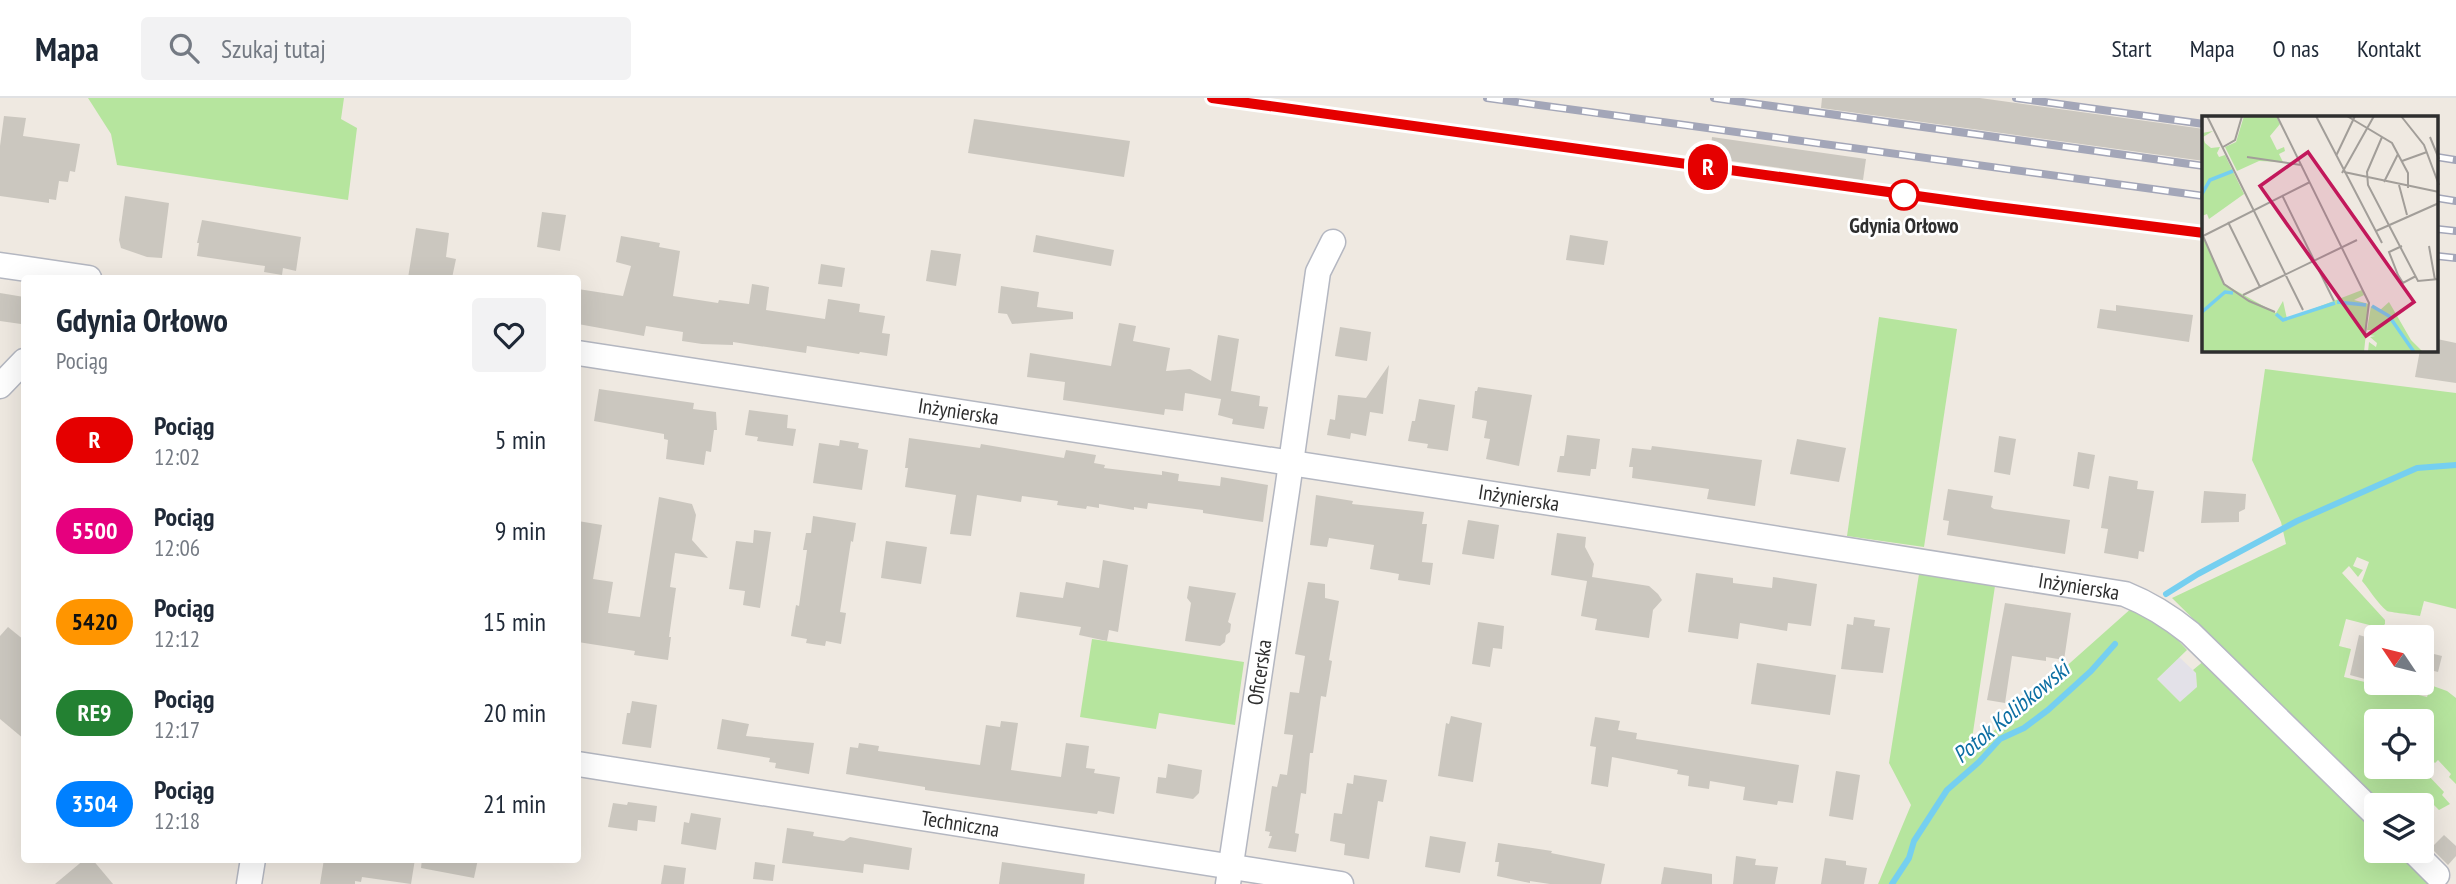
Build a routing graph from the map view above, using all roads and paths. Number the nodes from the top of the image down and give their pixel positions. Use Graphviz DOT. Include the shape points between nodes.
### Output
graph roads {
  1 [pos="1333,242"];
  2 [pos="0,265"];
  3 [pos="68,275"];
  4 [pos="581,353"];
  5 [pos="21,364"];
  6 [pos="0,386"];
  7 [pos="1291,463"];
  8 [pos="581,765"];
  9 [pos="2364,804"];
  10 [pos="252,863"];
  11 [pos="2425,863"];
  12 [pos="2437,875"];
  13 [pos="1230,876"];
  14 [pos="249,884"];
  15 [pos="1341,884"];
  1 -- 7 [label="street, Oficerska" via="1318,272"];
  2 -- 3 [label="street"];
  4 -- 7 [label="street, Inżynierska"];
  5 -- 6 [label="street"];
  7 -- 9 [label="street, Inżynierska" via="2125,594 2157,608 2190,633"];
  7 -- 13 [label="street, Oficerska"];
  8 -- 13 [label="street, Techniczna"];
  10 -- 14 [label="street"];
  11 -- 12 [label="street"];
  13 -- 15 [label="street, Techniczna"];
}
